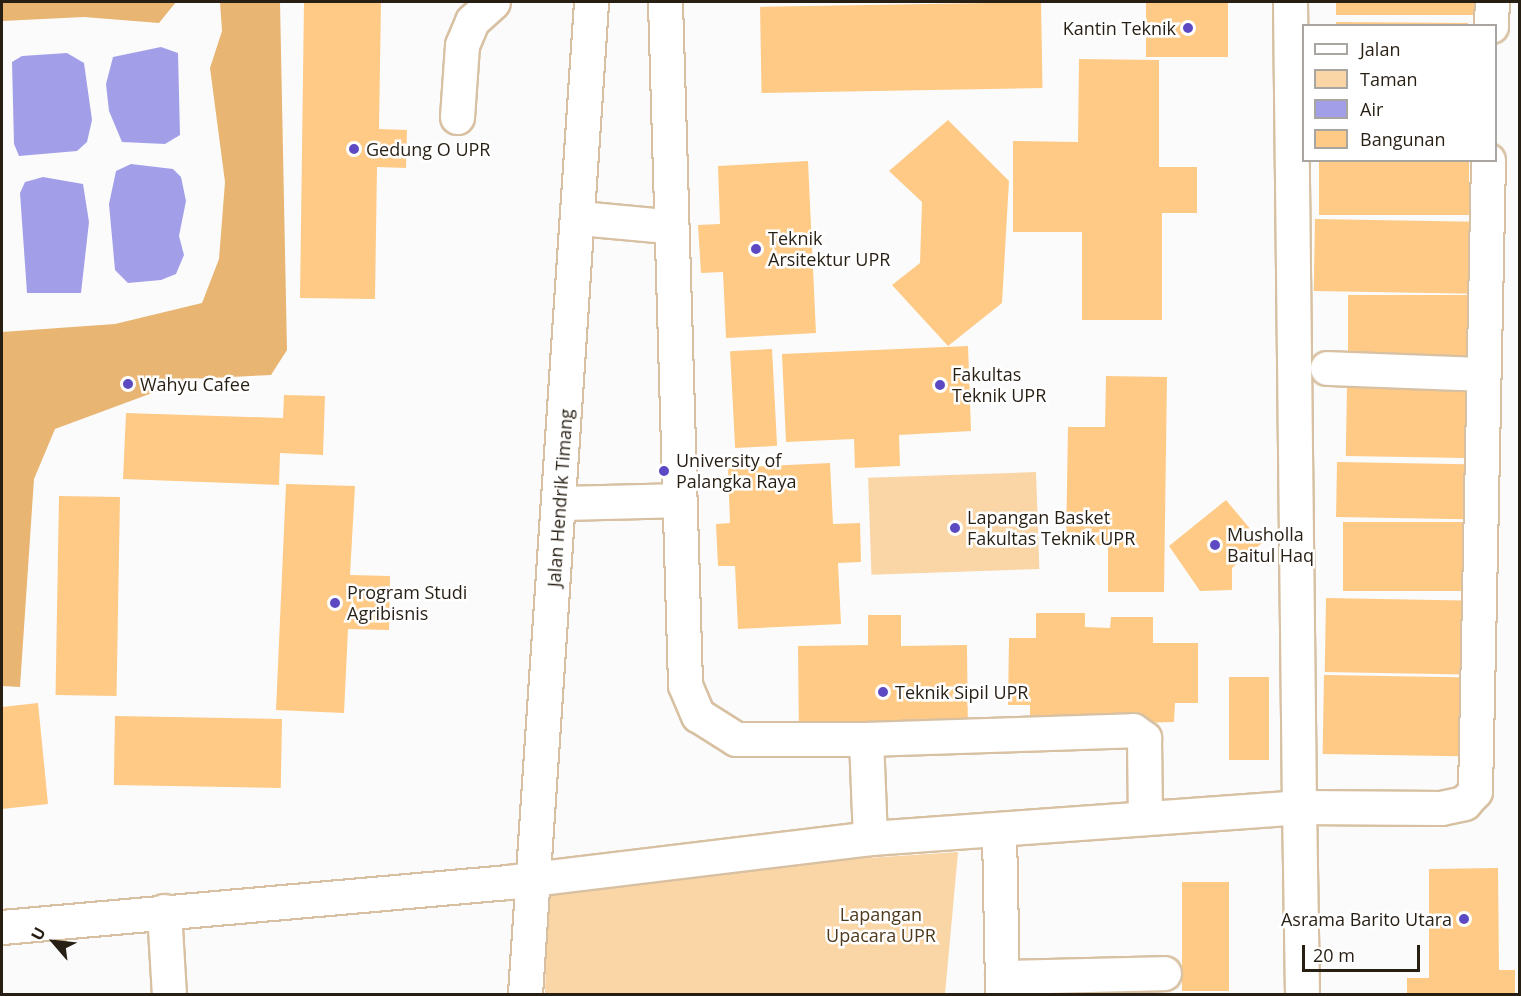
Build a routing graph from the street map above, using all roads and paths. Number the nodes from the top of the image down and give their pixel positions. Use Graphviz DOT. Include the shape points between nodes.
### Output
graph roads {
  1 [pos="493,2"];
  2 [pos="591,2"];
  3 [pos="665,2"];
  4 [pos="1290,2"];
  5 [pos="1492,2"];
  6 [pos="1491,24"];
  7 [pos="457,117"];
  8 [pos="1488,162"];
  9 [pos="580,218"];
  10 [pos="667,226"];
  11 [pos="1327,368"];
  12 [pos="1483,374"];
  13 [pos="678,500"];
  14 [pos="559,503"];
  15 [pos="866,739"];
  16 [pos="1299,807"];
  17 [pos="1145,818"];
  18 [pos="999,831"];
  19 [pos="870,838"];
  20 [pos="533,876"];
  21 [pos="164,911"];
  22 [pos="2,927"];
  23 [pos="1164,973"];
  24 [pos="1002,986"];
  25 [pos="169,994"];
  26 [pos="525,994"];
  27 [pos="1302,994"];
  1 -- 7 [label="street" via="472,21 462,45"];
  2 -- 9 [label="street, Jalan Hendrik Timang"];
  3 -- 10 [label="street"];
  4 -- 16 [label="street"];
  5 -- 6 [label="street"];
  8 -- 12 [label="street"];
  9 -- 10 [label="street"];
  9 -- 14 [label="street, Jalan Hendrik Timang"];
  10 -- 13 [label="street"];
  11 -- 12 [label="street"];
  12 -- 16 [label="street" via="1475,791 1464,803 1441,808"];
  13 -- 14 [label="street"];
  13 -- 15 [label="street" via="686,685 698,715 736,739"];
  14 -- 20 [label="street, Jalan Hendrik Timang"];
  15 -- 17 [label="street" via="1133,730 1144,738"];
  15 -- 19 [label="street"];
  16 -- 17 [label="street"];
  16 -- 27 [label="street"];
  17 -- 18 [label="street"];
  18 -- 19 [label="street"];
  18 -- 24 [label="street"];
  19 -- 20 [label="street"];
  20 -- 21 [label="street"];
  20 -- 26 [label="street, Jalan Hendrik Timang"];
  21 -- 22 [label="street"];
  21 -- 25 [label="street"];
  23 -- 24 [label="street"];
}
